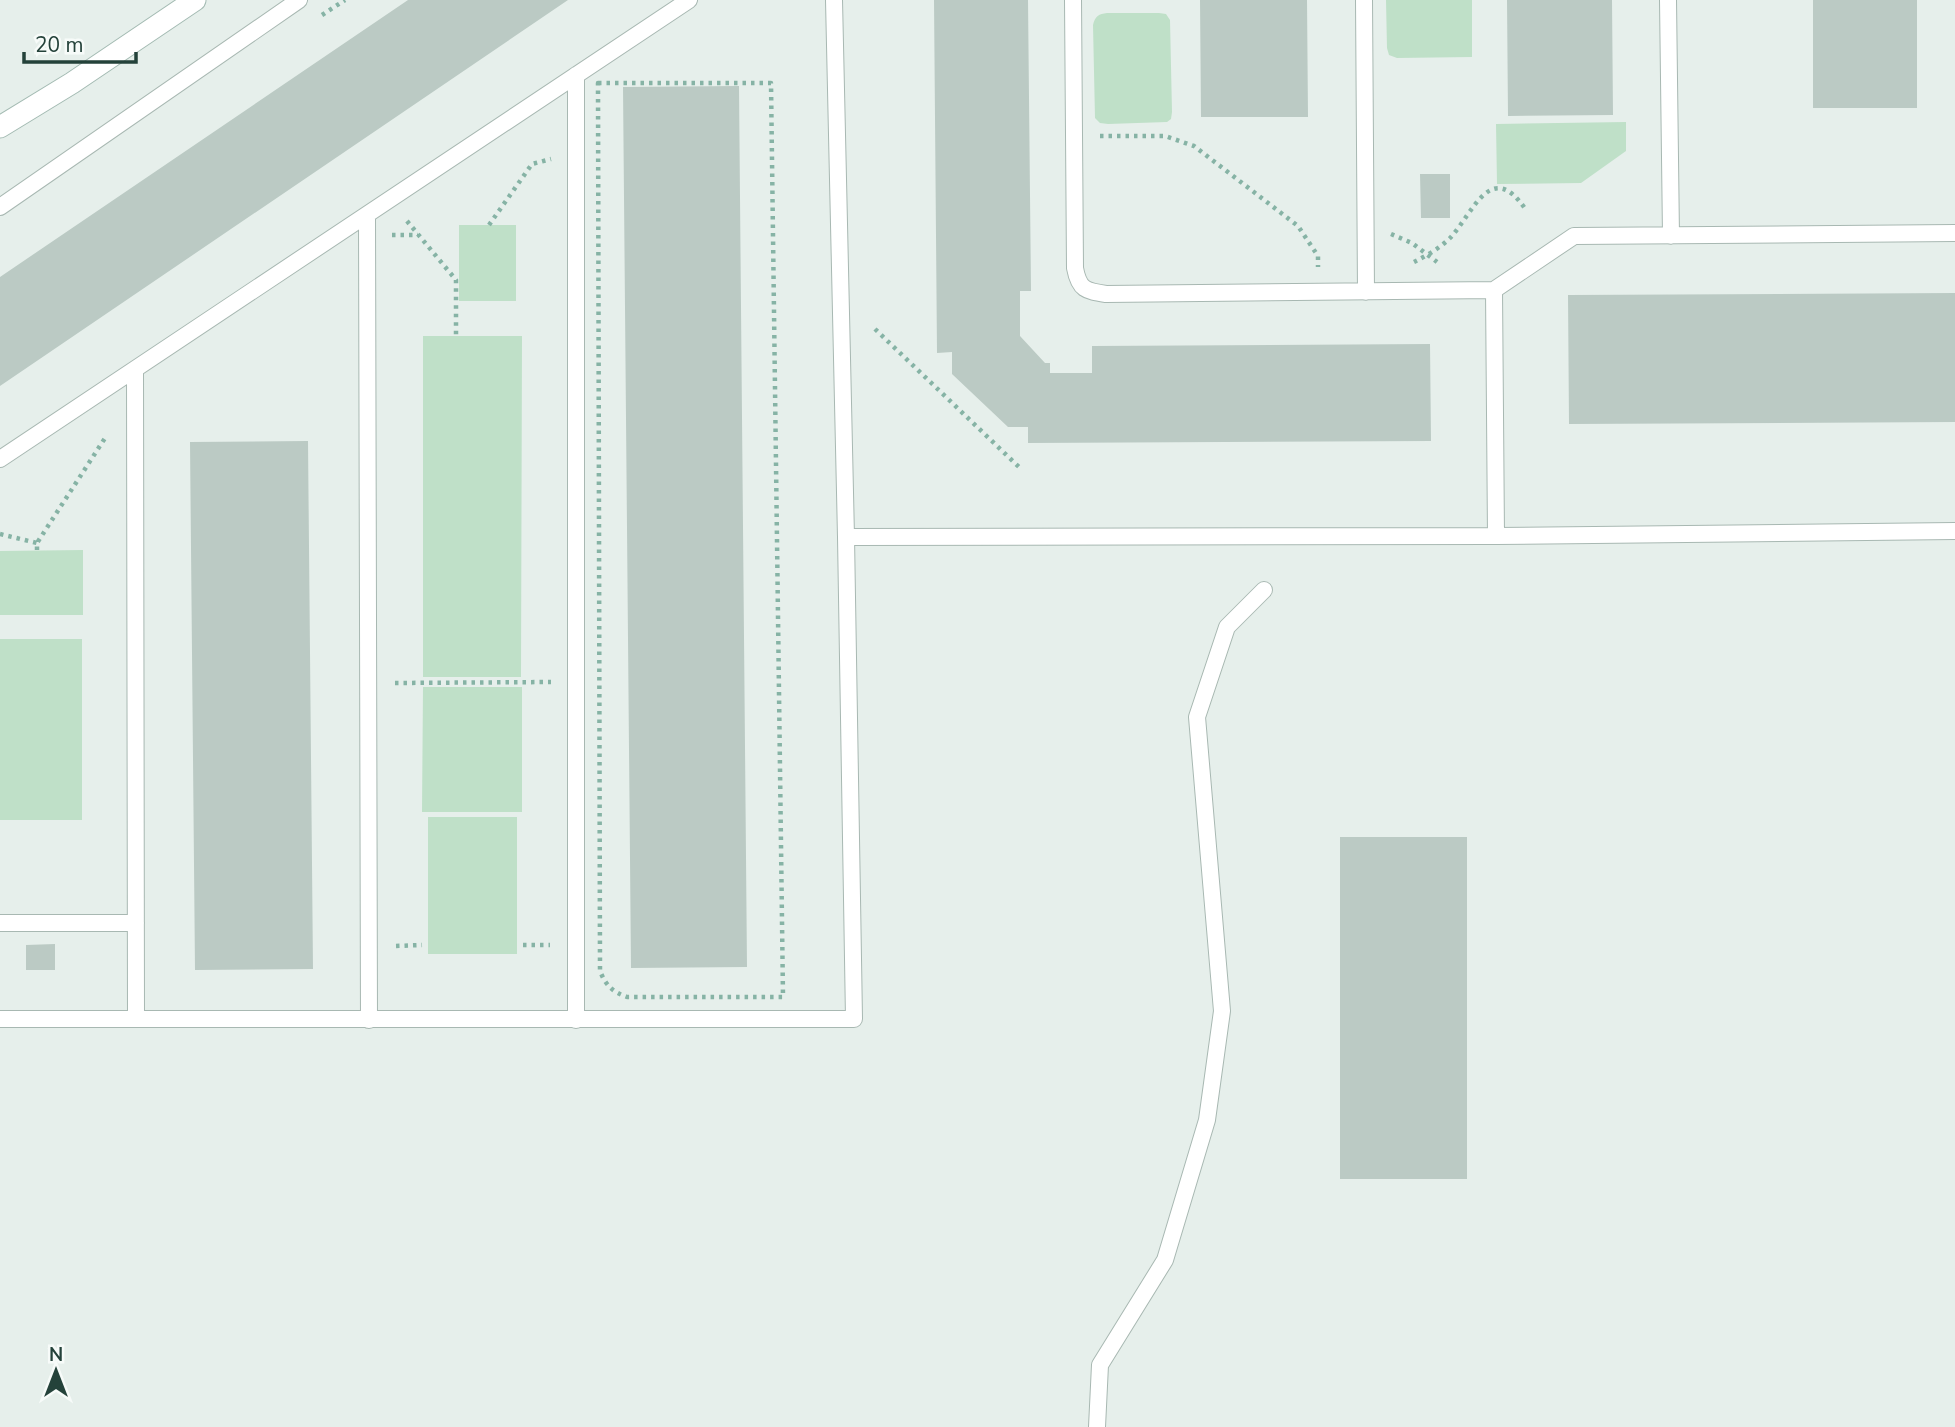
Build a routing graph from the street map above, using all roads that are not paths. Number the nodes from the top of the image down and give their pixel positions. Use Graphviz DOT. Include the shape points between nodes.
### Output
graph roads {
  1 [pos="195,0"];
  2 [pos="299,0"];
  3 [pos="689,0"];
  4 [pos="834,0"];
  5 [pos="1073,0"];
  6 [pos="1364,0"];
  7 [pos="1668,0"];
  8 [pos="576,75"];
  9 [pos="0,128"];
  10 [pos="0,207"];
  11 [pos="367,215"];
  12 [pos="1955,233"];
  13 [pos="1671,236"];
  14 [pos="1494,290"];
  15 [pos="1366,292"];
  16 [pos="135,369"];
  17 [pos="0,459"];
  18 [pos="1955,531"];
  19 [pos="1496,536"];
  20 [pos="846,537"];
  21 [pos="1264,590"];
  22 [pos="0,923"];
  23 [pos="136,923"];
  24 [pos="0,1019"];
  25 [pos="136,1019"];
  26 [pos="369,1020"];
  27 [pos="576,1020"];
  28 [pos="1097,1427"];
  1 -- 9 [label="main road"];
  2 -- 10 [label="lane"];
  3 -- 8 [label="lane"];
  4 -- 20 [label="lane"];
  5 -- 15 [label="lane" via="1075,268 1077,280 1087,291"];
  6 -- 15 [label="lane"];
  7 -- 13 [label="lane"];
  8 -- 11 [label="lane"];
  8 -- 27 [label="lane"];
  11 -- 16 [label="lane"];
  11 -- 26 [label="lane"];
  12 -- 13 [label="lane"];
  13 -- 14 [label="lane" via="1574,236"];
  14 -- 15 [label="lane"];
  14 -- 19 [label="lane"];
  16 -- 17 [label="lane"];
  16 -- 23 [label="lane"];
  18 -- 19 [label="lane"];
  19 -- 20 [label="lane"];
  20 -- 27 [label="lane" via="854,1019"];
  21 -- 28 [label="lane" via="1227,627 1197,717 1222,1011 1207,1120 1164,1260 1100,1366"];
  22 -- 23 [label="lane"];
  23 -- 25 [label="lane"];
  24 -- 25 [label="lane"];
  25 -- 26 [label="lane"];
  26 -- 27 [label="lane"];
}
